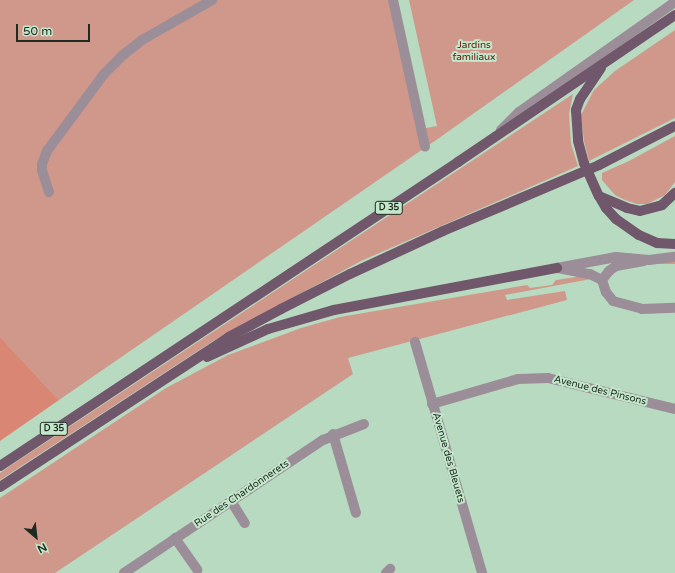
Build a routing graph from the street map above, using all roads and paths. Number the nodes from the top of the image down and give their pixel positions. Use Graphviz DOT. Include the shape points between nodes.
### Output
graph roads {
  1 [pos="212,0"];
  2 [pos="393,0"];
  3 [pos="675,2"];
  4 [pos="675,15"];
  5 [pos="605,62"];
  6 [pos="675,126"];
  7 [pos="490,141"];
  8 [pos="425,147"];
  9 [pos="49,192"];
  10 [pos="675,193"];
  11 [pos="600,196"];
  12 [pos="675,244"];
  13 [pos="675,257"];
  14 [pos="649,260"];
  15 [pos="556,268"];
  16 [pos="602,280"];
  17 [pos="675,308"];
  18 [pos="415,342"];
  19 [pos="176,371"];
  20 [pos="432,404"];
  21 [pos="675,409"];
  22 [pos="364,424"];
  23 [pos="333,434"];
  24 [pos="0,466"];
  25 [pos="0,487"];
  26 [pos="231,501"];
  27 [pos="356,513"];
  28 [pos="245,523"];
  29 [pos="176,538"];
  30 [pos="197,570"];
  31 [pos="124,573"];
  32 [pos="482,573"];
  1 -- 9 [label="street" via="142,40 104,74 47,151 42,171"];
  2 -- 8 [label="street"];
  3 -- 7 [label="street" via="519,112"];
  4 -- 5 [label="main road, D 35"];
  5 -- 7 [label="main road, D 35"];
  5 -- 11 [label="main road, D 35" via="580,99 576,110 581,154"];
  6 -- 19 [label="main road, D 35" via="599,165 443,231 350,274 229,337"];
  7 -- 24 [label="main road, D 35"];
  10 -- 11 [label="main road" via="662,205 640,211"];
  11 -- 12 [label="main road" via="606,208 627,228 658,243"];
  13 -- 14 [label="street"];
  14 -- 15 [label="street" via="616,257"];
  14 -- 16 [label="street" via="616,266"];
  15 -- 16 [label="street" via="590,274"];
  15 -- 19 [label="main road" via="334,310 268,329"];
  16 -- 17 [label="street" via="606,292 613,301 642,309"];
  18 -- 20 [label="street, Avenue des Bleuets"];
  19 -- 25 [label="main road, D 35"];
  20 -- 21 [label="street, Avenue des Pinsons" via="518,379 548,378"];
  20 -- 32 [label="street, Avenue des Bleuets"];
  22 -- 23 [label="street, Rue des Chardonnerets"];
  23 -- 26 [label="street, Rue des Chardonnerets"];
  23 -- 27 [label="street"];
  26 -- 28 [label="street"];
  26 -- 29 [label="street, Rue des Chardonnerets"];
  29 -- 30 [label="street"];
  29 -- 31 [label="street, Rue des Chardonnerets"];
}
